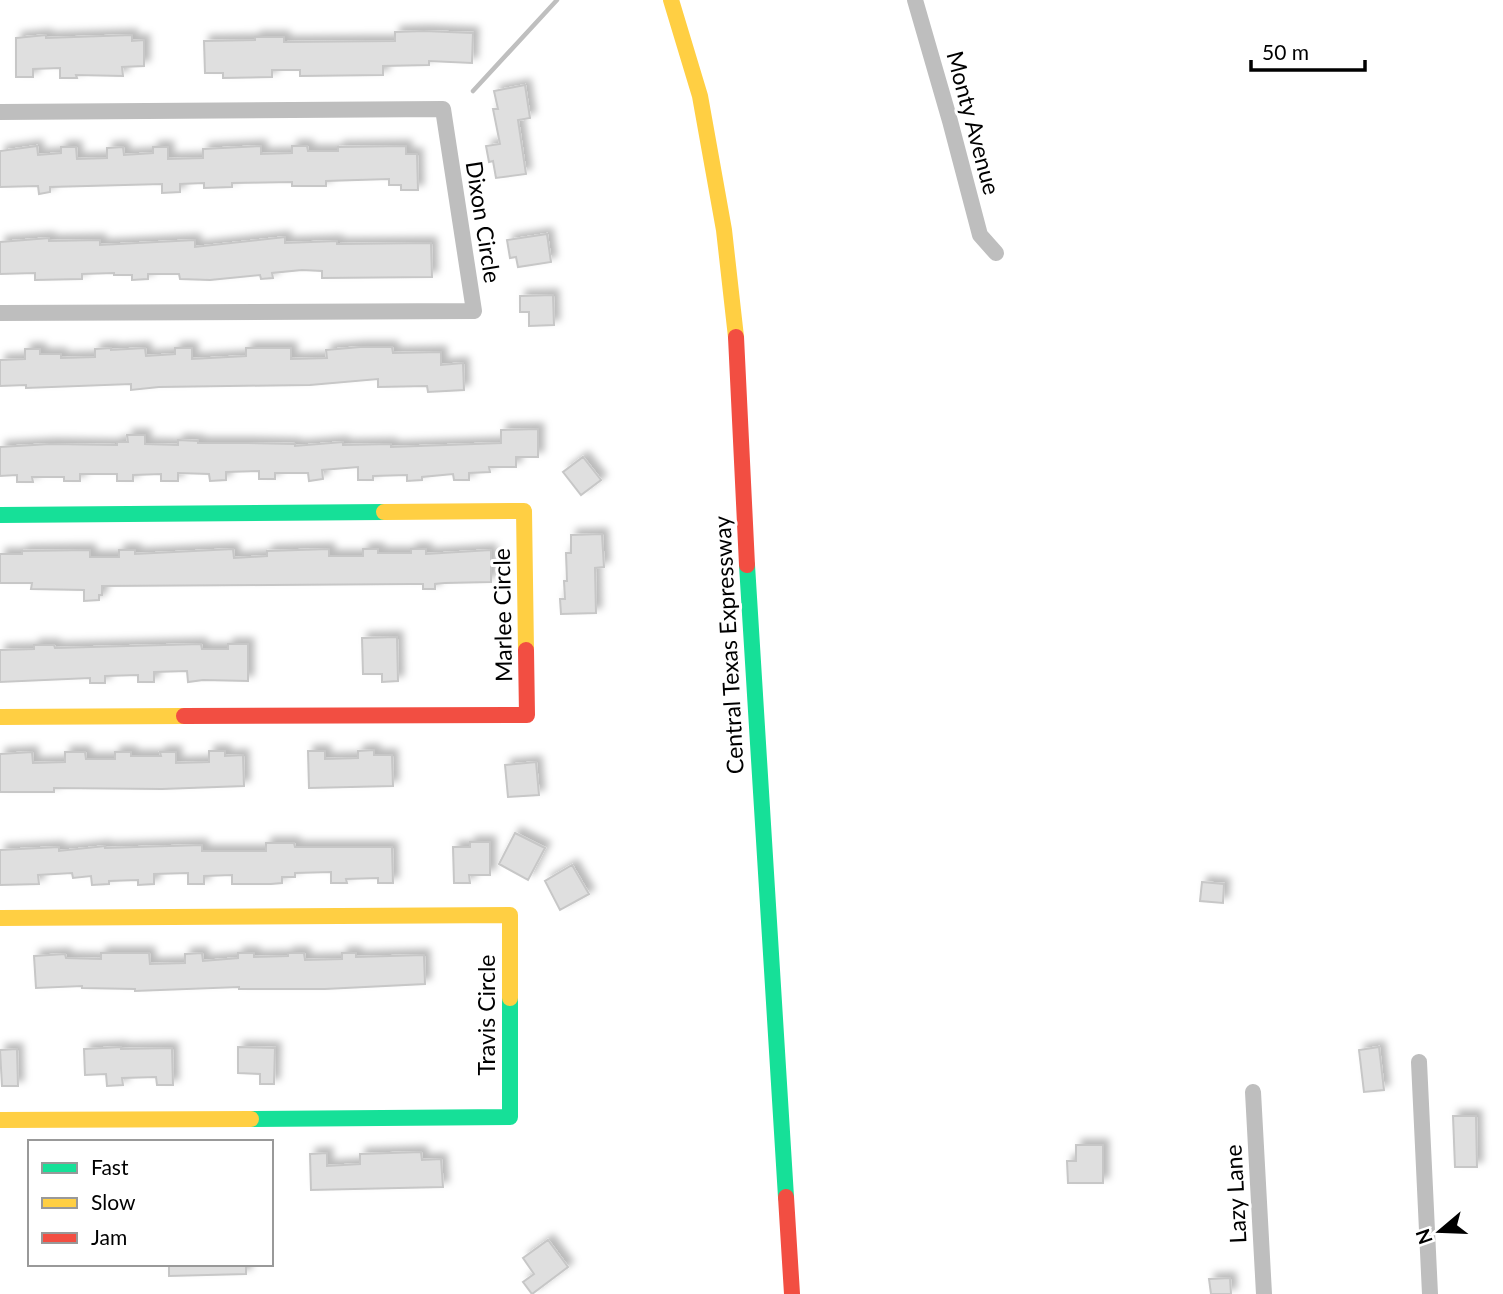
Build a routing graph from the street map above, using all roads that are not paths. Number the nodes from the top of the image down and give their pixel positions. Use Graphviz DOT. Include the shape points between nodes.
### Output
graph roads {
  1 [pos="671,0"];
  2 [pos="915,0"];
  3 [pos="0,112"];
  4 [pos="996,253"];
  5 [pos="0,313"];
  6 [pos="0,514"];
  7 [pos="0,717"];
  8 [pos="0,918"];
  9 [pos="1419,1062"];
  10 [pos="1253,1092"];
  11 [pos="0,1120"];
  12 [pos="792,1294"];
  13 [pos="1264,1294"];
  14 [pos="1430,1294"];
  1 -- 12 [label="main road, Central Texas Expressway" via="700,96 735,321"];
  2 -- 4 [label="street, Monty Avenue" via="980,235"];
  3 -- 5 [label="street, Dixon Circle" via="443,109 474,310"];
  6 -- 7 [label="main road, Marlee Circle" via="524,511 527,715"];
  8 -- 11 [label="main road, Travis Circle" via="510,915 510,1117"];
  9 -- 14 [label="street"];
  10 -- 13 [label="street, Lazy Lane"];
}
